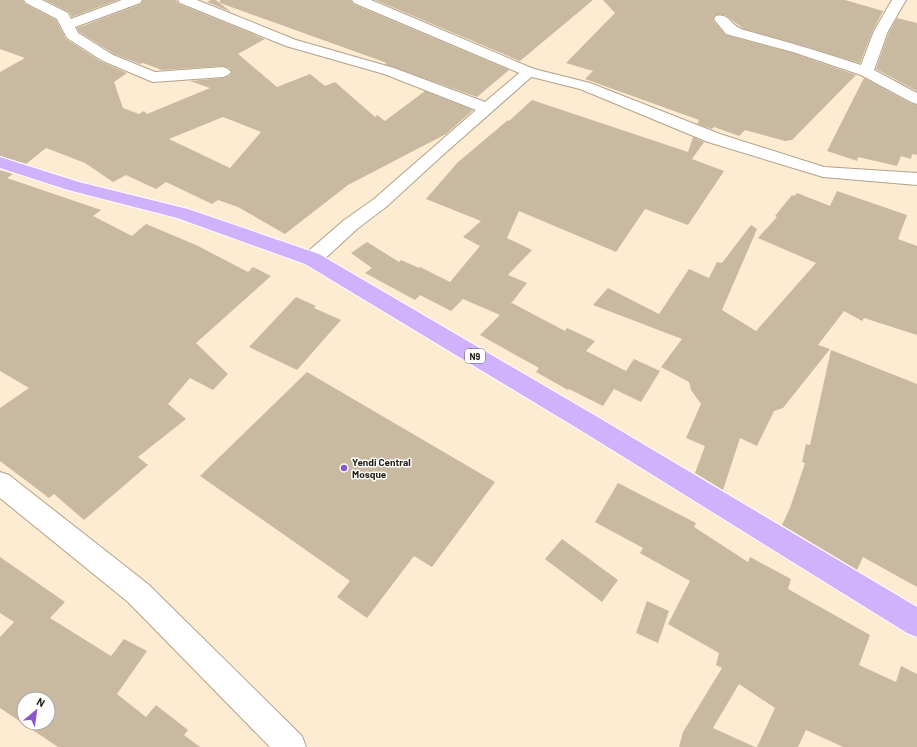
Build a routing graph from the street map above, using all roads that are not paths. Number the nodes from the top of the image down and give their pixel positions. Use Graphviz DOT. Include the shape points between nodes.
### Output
graph roads {
  1 [pos="31,0"];
  2 [pos="135,0"];
  3 [pos="185,0"];
  4 [pos="359,0"];
  5 [pos="900,0"];
  6 [pos="721,20"];
  7 [pos="67,26"];
  8 [pos="223,72"];
  9 [pos="529,72"];
  10 [pos="866,72"];
  11 [pos="917,99"];
  12 [pos="486,108"];
  13 [pos="0,162"];
  14 [pos="917,179"];
  15 [pos="312,259"];
  16 [pos="0,483"];
  17 [pos="917,623"];
  18 [pos="291,747"];
  1 -- 7 [label="street" via="63,16"];
  2 -- 7 [label="street"];
  3 -- 12 [label="street" via="291,43 389,70"];
  4 -- 9 [label="street"];
  5 -- 10 [label="street" via="881,31"];
  6 -- 10 [label="street" via="731,31 798,49"];
  7 -- 8 [label="street" via="72,35 99,52 153,77"];
  9 -- 12 [label="street"];
  9 -- 14 [label="street" via="585,86 714,138 822,172"];
  10 -- 11 [label="street"];
  12 -- 15 [label="street" via="380,204"];
  13 -- 15 [label="highway, N9" via="74,186 182,213"];
  15 -- 17 [label="highway, N9"];
  16 -- 18 [label="street" via="138,593"];
}
